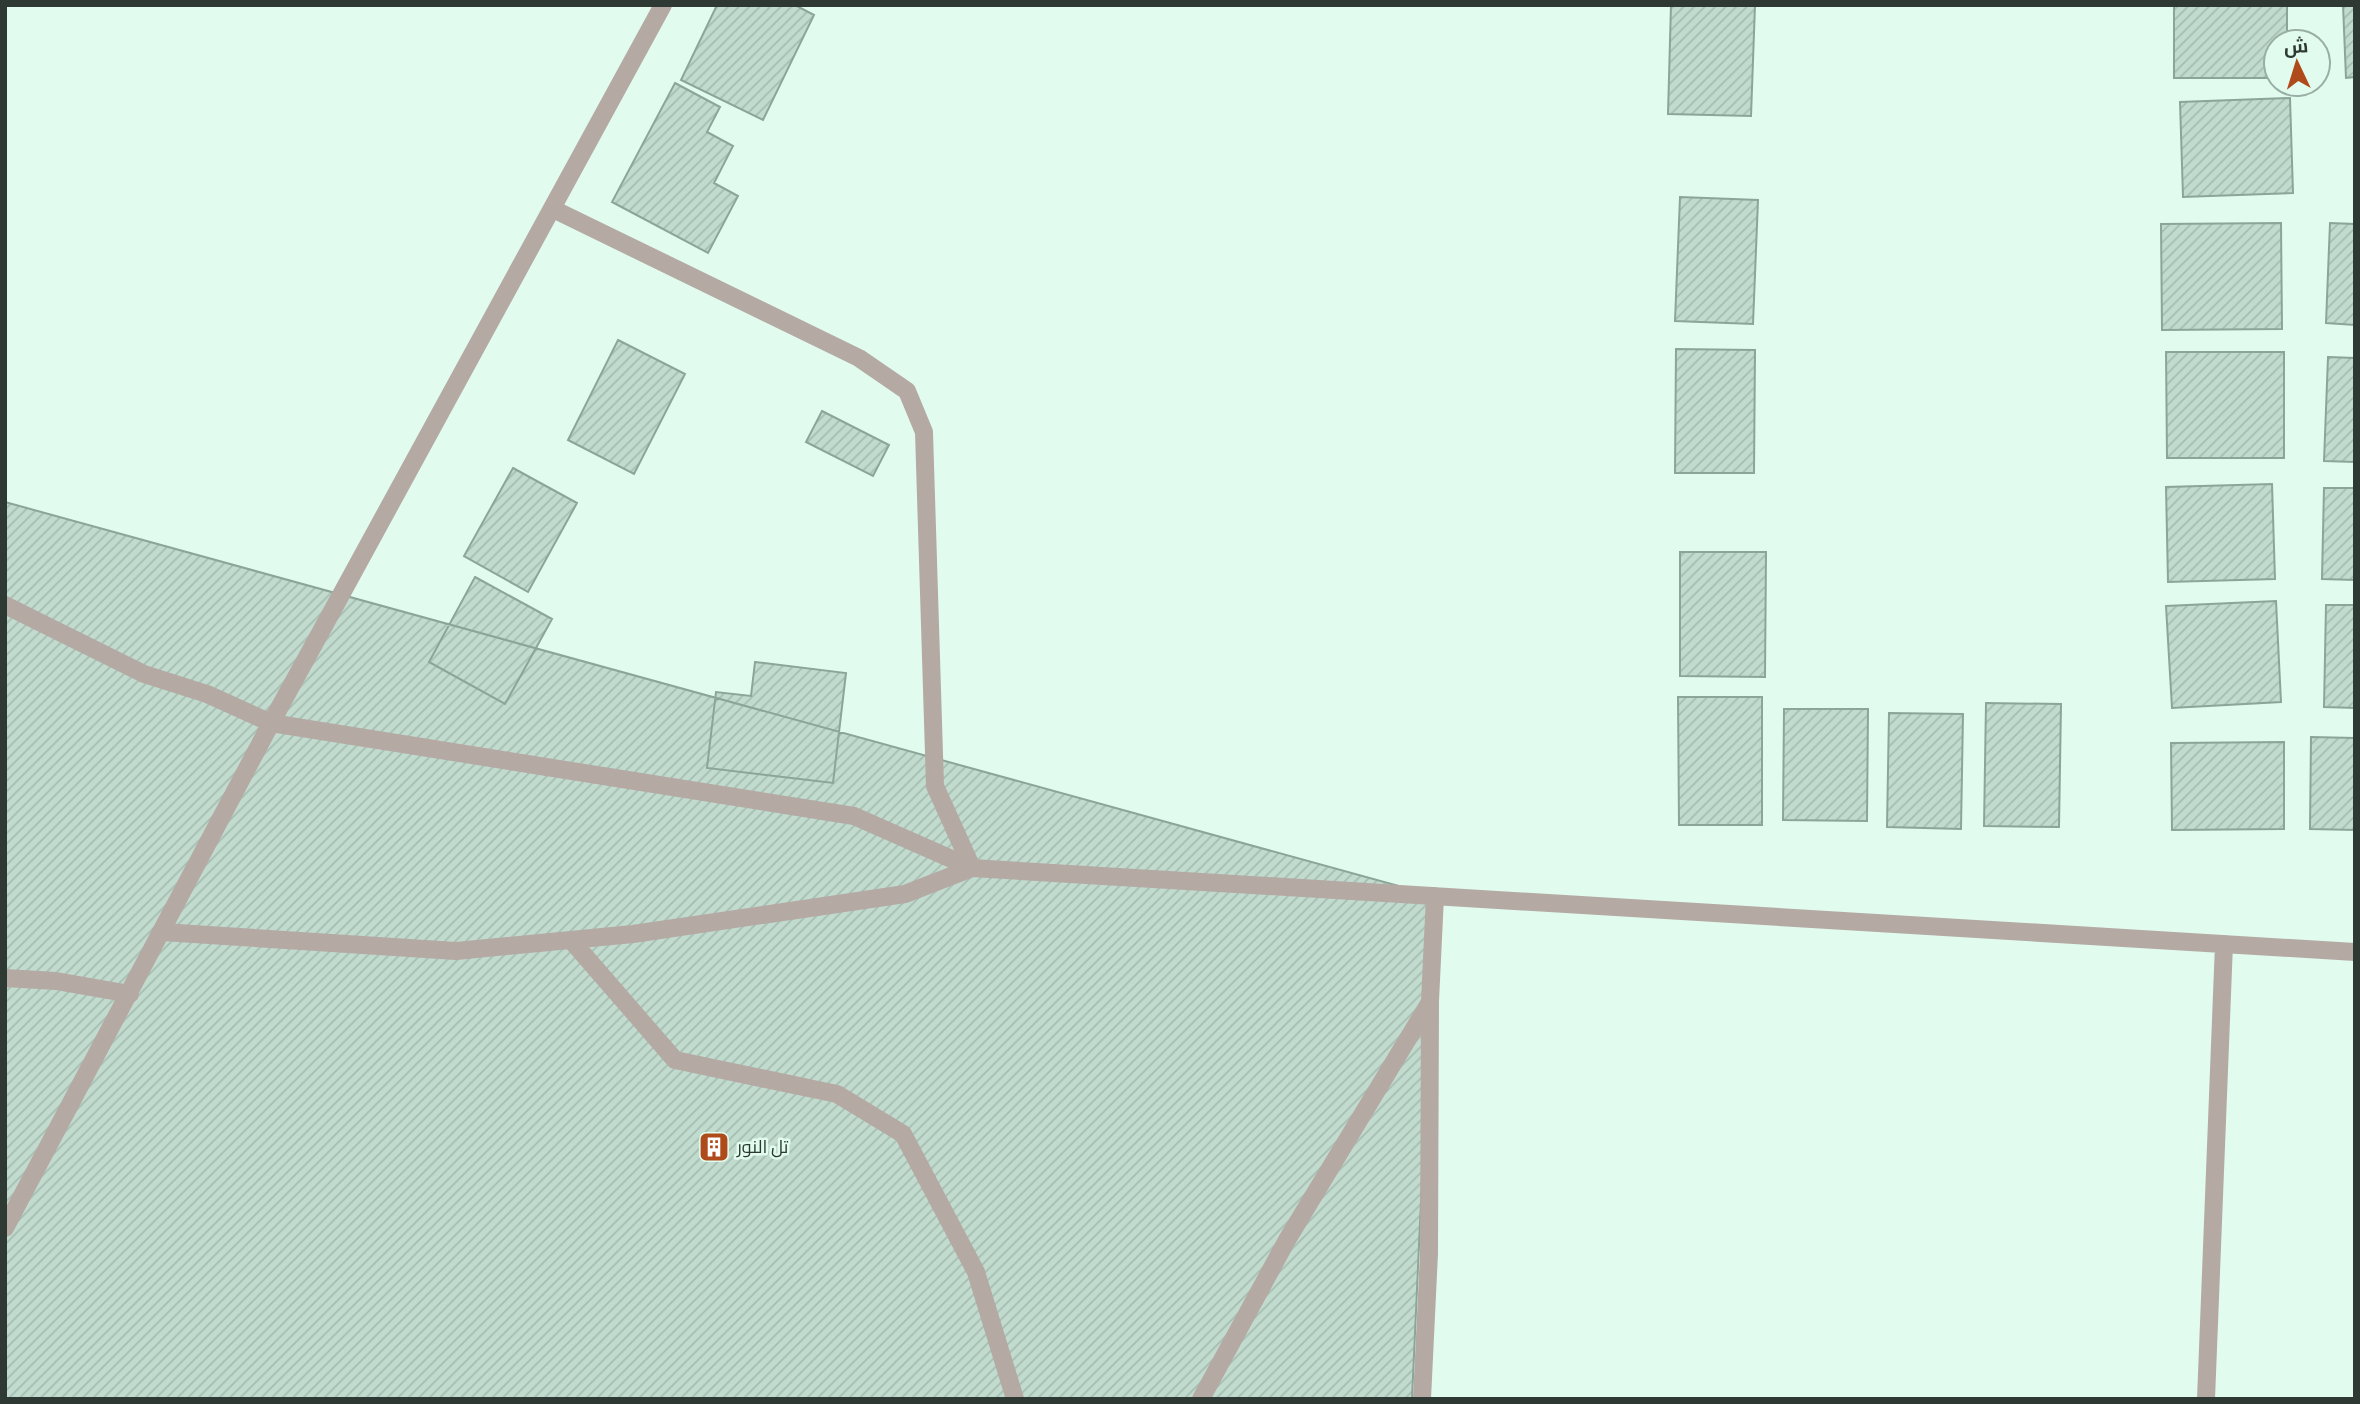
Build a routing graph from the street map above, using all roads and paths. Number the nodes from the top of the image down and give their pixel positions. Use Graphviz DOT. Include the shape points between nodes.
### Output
graph roads {
  1 [pos="663,5"];
  2 [pos="553,209"];
  3 [pos="5,606"];
  4 [pos="271,723"];
  5 [pos="972,868"];
  6 [pos="1435,896"];
  7 [pos="162,932"];
  8 [pos="571,940"];
  9 [pos="2224,944"];
  10 [pos="2355,952"];
  11 [pos="5,978"];
  12 [pos="130,994"];
  13 [pos="1430,1002"];
  14 [pos="5,1228"];
  15 [pos="1014,1399"];
  16 [pos="1200,1399"];
  17 [pos="1422,1399"];
  18 [pos="2206,1399"];
  1 -- 2 [label="street"];
  2 -- 4 [label="street"];
  2 -- 5 [label="street" via="859,358 907,391 924,432 935,786"];
  3 -- 4 [label="street" via="144,674 206,694"];
  4 -- 5 [label="street" via="854,816"];
  4 -- 7 [label="street"];
  5 -- 6 [label="street"];
  5 -- 8 [label="street" via="905,894"];
  6 -- 9 [label="street"];
  6 -- 13 [label="street"];
  7 -- 8 [label="street" via="456,951"];
  7 -- 12 [label="street"];
  8 -- 15 [label="street" via="675,1060 837,1094 904,1134 976,1272"];
  9 -- 10 [label="street"];
  9 -- 18 [label="street"];
  11 -- 12 [label="street"];
  12 -- 14 [label="street"];
  13 -- 16 [label="street" via="1287,1240"];
  13 -- 17 [label="street" via="1430,1254"];
}
